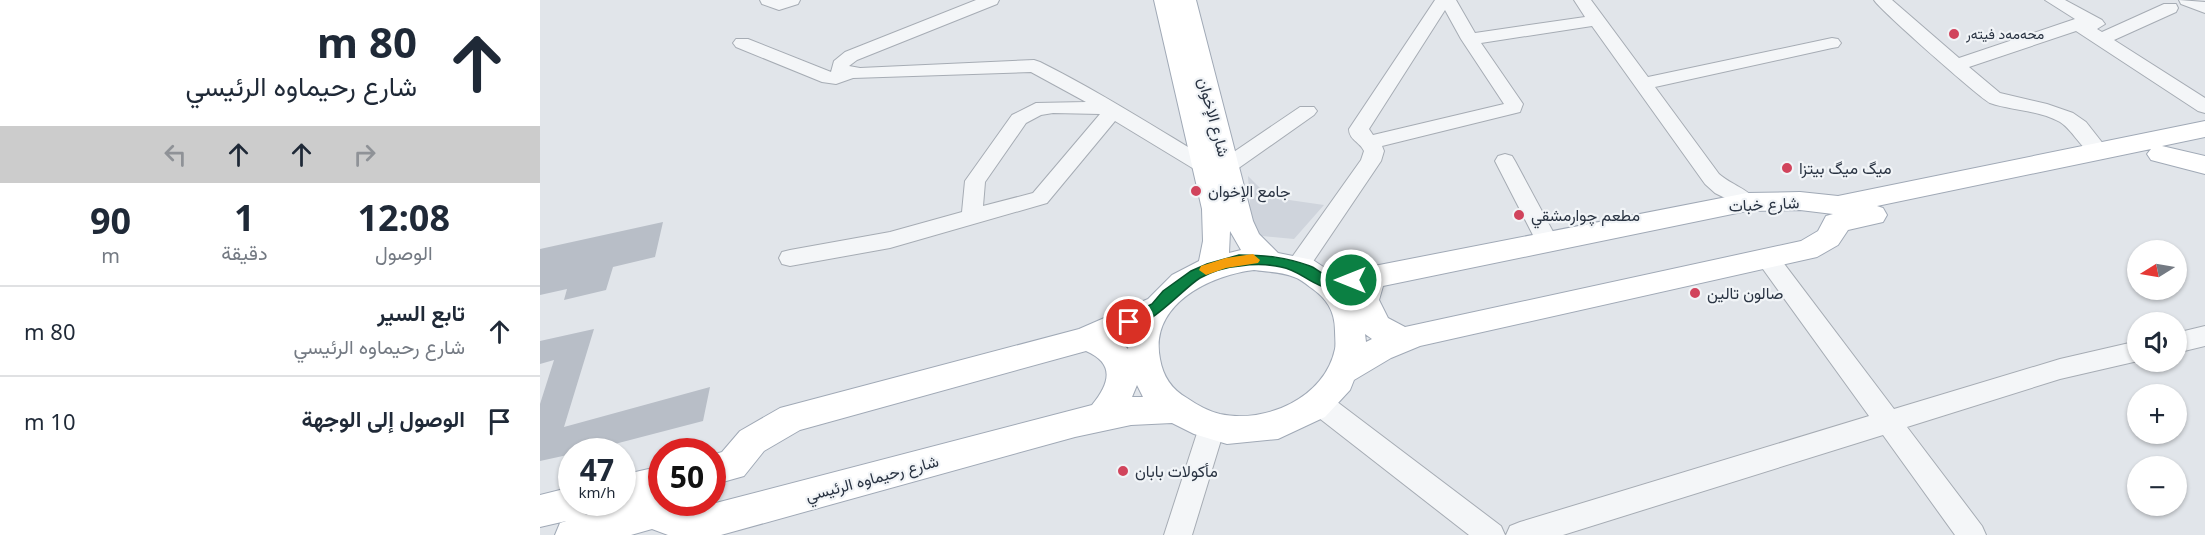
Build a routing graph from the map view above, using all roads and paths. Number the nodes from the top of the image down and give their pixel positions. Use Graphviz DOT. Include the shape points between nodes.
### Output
graph roads {
  1 [pos="768,0"];
  2 [pos="792,0"];
  3 [pos="991,0"];
  4 [pos="1165,0"];
  5 [pos="1185,0"];
  6 [pos="1443,0"];
  7 [pos="1448,0"];
  8 [pos="1583,0"];
  9 [pos="1911,0"];
  10 [pos="2053,0"];
  11 [pos="2187,0"];
  12 [pos="1885,3"];
  13 [pos="2170,8"];
  14 [pos="2205,8"];
  15 [pos="1597,20"];
  16 [pos="2084,22"];
  17 [pos="2107,36"];
  18 [pos="1470,39"];
  19 [pos="742,43"];
  20 [pos="1832,43"];
  21 [pos="1956,65"];
  22 [pos="851,74"];
  23 [pos="1644,84"];
  24 [pos="2205,107"];
  25 [pos="1110,109"];
  26 [pos="1308,111"];
  27 [pos="2205,129"];
  28 [pos="1370,142"];
  29 [pos="2205,145"];
  30 [pos="2098,150"];
  31 [pos="2160,154"];
  32 [pos="1505,161"];
  33 [pos="2205,165"];
  34 [pos="1216,167"];
  35 [pos="1747,201"];
  36 [pos="1837,214"];
  37 [pos="972,217"];
  38 [pos="1547,241"];
  39 [pos="1224,247"];
  40 [pos="790,258"];
  41 [pos="1768,259"];
  42 [pos="1268,260"];
  43 [pos="1311,274"];
  44 [pos="1385,275"];
  45 [pos="1157,308"];
  46 [pos="2205,336"];
  47 [pos="1087,339"];
  48 [pos="1404,339"];
  49 [pos="2187,340"];
  50 [pos="2127,354"];
  51 [pos="1346,370"];
  52 [pos="1319,403"];
  53 [pos="1173,409"];
  54 [pos="1102,417"];
  55 [pos="1886,420"];
  56 [pos="1212,427"];
  57 [pos="726,464"];
  58 [pos="648,501"];
  59 [pos="558,506"];
  60 [pos="540,511"];
  61 [pos="669,516"];
  62 [pos="573,535"];
  63 [pos="1178,535"];
  64 [pos="1491,535"];
  65 [pos="1520,535"];
  66 [pos="1972,535"];
  1 -- 2 [label="street" via="779,5"];
  3 -- 22 [label="street" via="851,56 839,68"];
  4 -- 34 [label="main road"];
  5 -- 34 [label="main road, شارع الإخوان"];
  6 -- 28 [label="street" via="1359,129 1359,134"];
  7 -- 18 [label="street"];
  8 -- 15 [label="street"];
  9 -- 12 [label="street"];
  10 -- 16 [label="street"];
  11 -- 14 [label="street"];
  12 -- 21 [label="street"];
  13 -- 17 [label="street"];
  15 -- 18 [label="street"];
  15 -- 23 [label="street"];
  16 -- 17 [label="street"];
  16 -- 21 [label="street"];
  17 -- 24 [label="street"];
  18 -- 28 [label="street" via="1513,108"];
  19 -- 22 [label="street" via="822,76"];
  20 -- 23 [label="street"];
  21 -- 30 [label="street" via="1994,98 2047,110 2073,121"];
  22 -- 25 [label="street" via="1034,66 1083,90"];
  23 -- 35 [label="street" via="1712,179"];
  25 -- 34 [label="street"];
  25 -- 37 [label="street" via="1040,198"];
  25 -- 37 [label="street" via="1045,108 1019,119 975,181"];
  26 -- 34 [label="street"];
  27 -- 30 [label="main road, شارع خبات"];
  28 -- 43 [label="street" via="1374,151 1371,161"];
  29 -- 31 [label="main road, شارع خبات"];
  30 -- 36 [label="main road, شارع خبات"];
  31 -- 33 [label="main road"];
  31 -- 36 [label="main road, شارع خبات"];
  32 -- 38 [label="street"];
  34 -- 39 [label="main road" via="1215,208"];
  35 -- 36 [label="main road, شارع خبات" via="1791,200"];
  35 -- 38 [label="main road, شارع خبات"];
  36 -- 41 [label="main road" via="1833,233 1821,243"];
  37 -- 40 [label="street" via="890,240"];
  38 -- 44 [label="main road, شارع خبات"];
  39 -- 42 [label="main road" via="1253,247"];
  39 -- 42 [label="main road" via="1239,261"];
  39 -- 45 [label="main road"];
  41 -- 48 [label="main road"];
  41 -- 55 [label="street"];
  42 -- 43 [label="main road"];
  43 -- 44 [label="main road, شارع خبات"];
  43 -- 51 [label="main road" via="1340,297 1352,324 1352,355"];
  44 -- 48 [label="main road" via="1372,285 1364,300 1368,318 1381,330"];
  45 -- 47 [label="main road"];
  45 -- 53 [label="main road" via="1146,328 1142,350 1145,372 1155,392"];
  46 -- 49 [label="street"];
  47 -- 54 [label="main road" via="1104,344 1116,354 1123,368 1123,384 1116,401"];
  47 -- 57 [label="main road" via="792,418 752,441"];
  48 -- 51 [label="main road"];
  50 -- 55 [label="street"];
  51 -- 52 [label="main road"];
  52 -- 56 [label="main road" via="1280,424 1257,429"];
  52 -- 64 [label="street"];
  53 -- 54 [label="main road, شارع رحيماوه الرئيسي"];
  53 -- 56 [label="main road"];
  54 -- 61 [label="main road, شارع رحيماوه الرئيسي" via="708,522 683,523 672,521"];
  55 -- 65 [label="street"];
  55 -- 66 [label="street"];
  56 -- 63 [label="street"];
  58 -- 62 [label="main road"];
  59 -- 60 [label="main road"];
}
